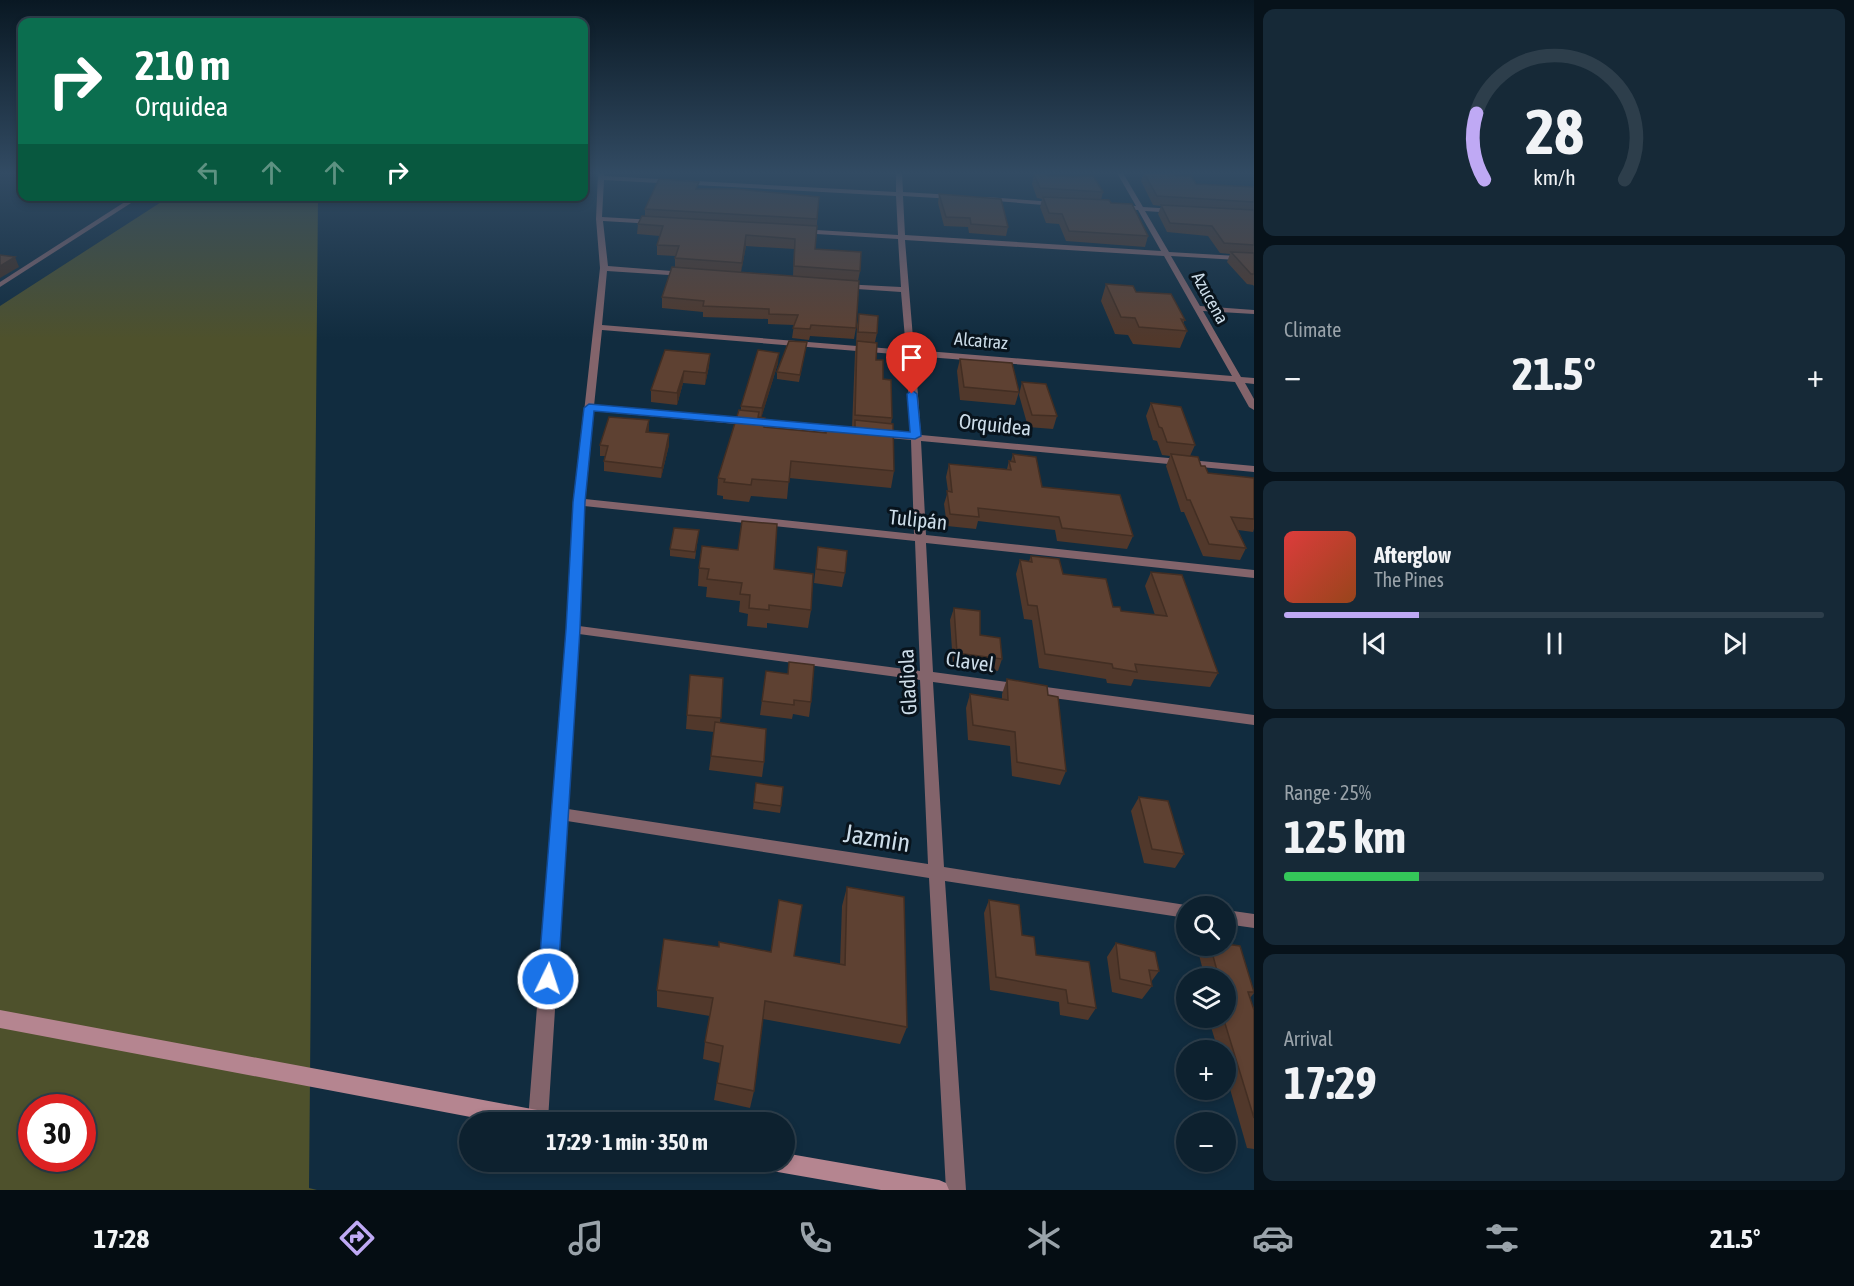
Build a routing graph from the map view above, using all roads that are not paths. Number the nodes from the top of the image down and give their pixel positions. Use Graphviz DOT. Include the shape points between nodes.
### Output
graph roads {
  1 [pos="88,229"];
  2 [pos="600,229"];
  3 [pos="901,229"];
  4 [pos="1152,229"];
  5 [pos="797,231"];
  6 [pos="902,237"];
  7 [pos="1167,253"];
  8 [pos="1254,259"];
  9 [pos="604,268"];
  10 [pos="697,275"];
  11 [pos="0,285"];
  12 [pos="835,285"];
  13 [pos="904,290"];
  14 [pos="1198,308"];
  15 [pos="1254,312"];
  16 [pos="598,327"];
  17 [pos="908,351"];
  18 [pos="1238,380"];
  19 [pos="1254,381"];
  20 [pos="1254,407"];
  21 [pos="589,408"];
  22 [pos="915,436"];
  23 [pos="1254,468"];
  24 [pos="579,502"];
  25 [pos="918,540"];
  26 [pos="1254,574"];
  27 [pos="573,629"];
  28 [pos="927,676"];
  29 [pos="1254,720"];
  30 [pos="559,814"];
  31 [pos="935,873"];
  32 [pos="1176,909"];
  33 [pos="1236,918"];
  34 [pos="1254,921"];
  35 [pos="0,1019"];
  36 [pos="495,1112"];
  37 [pos="543,1112"];
  38 [pos="795,1165"];
  39 [pos="939,1190"];
  40 [pos="956,1190"];
  1 -- 11 [label="street"];
  2 -- 9 [label="street"];
  3 -- 6 [label="street, Gladiola"];
  4 -- 7 [label="street, Azucena"];
  5 -- 6 [label="street"];
  6 -- 7 [label="street"];
  6 -- 13 [label="street, Gladiola"];
  7 -- 8 [label="street"];
  7 -- 14 [label="street, Azucena"];
  9 -- 10 [label="street"];
  9 -- 16 [label="street"];
  12 -- 13 [label="street"];
  13 -- 17 [label="street, Gladiola"];
  14 -- 15 [label="street"];
  14 -- 18 [label="street, Azucena"];
  16 -- 17 [label="street, Alcatraz"];
  16 -- 21 [label="street"];
  17 -- 18 [label="street, Alcatraz"];
  17 -- 22 [label="street, Gladiola"];
  18 -- 19 [label="street, Alcatraz"];
  18 -- 20 [label="street, Azucena"];
  21 -- 22 [label="street, Orquidea"];
  21 -- 24 [label="street"];
  22 -- 23 [label="street, Orquidea"];
  22 -- 25 [label="street, Gladiola"];
  24 -- 25 [label="street, Tulipán"];
  24 -- 27 [label="street"];
  25 -- 26 [label="street, Tulipán"];
  25 -- 28 [label="street, Gladiola"];
  27 -- 28 [label="street, Clavel"];
  27 -- 30 [label="street"];
  28 -- 29 [label="street, Clavel"];
  28 -- 31 [label="street, Gladiola"];
  30 -- 31 [label="street, Jazmin"];
  30 -- 37 [label="street"];
  31 -- 32 [label="street, Jazmin"];
  31 -- 40 [label="street, Gladiola"];
  33 -- 34 [label="street"];
  35 -- 36 [label="street"];
  38 -- 39 [label="street"];
}
